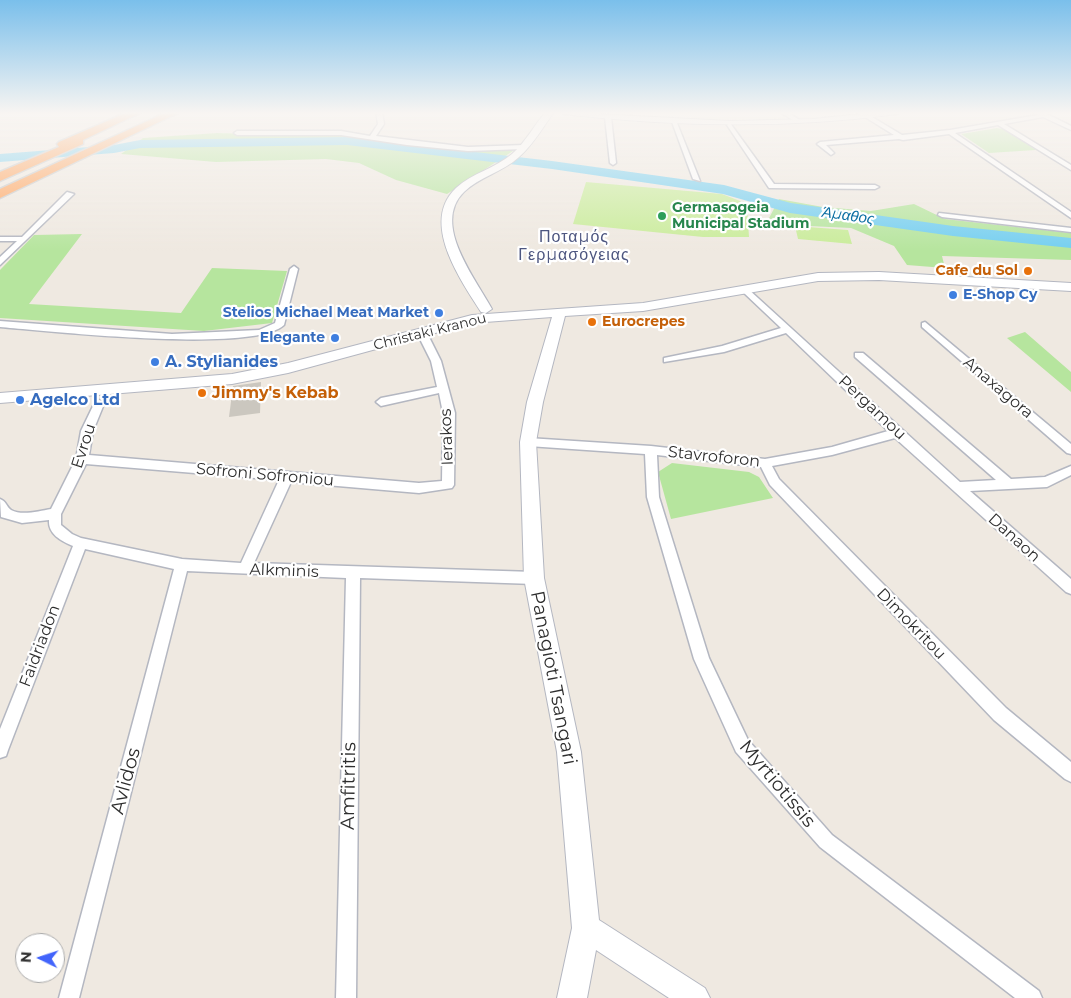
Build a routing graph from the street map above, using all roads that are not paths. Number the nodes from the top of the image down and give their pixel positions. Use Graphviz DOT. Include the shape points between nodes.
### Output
graph roads {
  1 [pos="28,159"];
  2 [pos="40,159"];
  3 [pos="58,159"];
  4 [pos="79,159"];
  5 [pos="512,159"];
  6 [pos="613,159"];
  7 [pos="688,159"];
  8 [pos="753,159"];
  9 [pos="988,159"];
  10 [pos="1056,159"];
  11 [pos="613,163"];
  12 [pos="1071,168"];
  13 [pos="0,171"];
  14 [pos="0,177"];
  15 [pos="697,179"];
  16 [pos="0,184"];
  17 [pos="875,188"];
  18 [pos="0,194"];
  19 [pos="70,194"];
  20 [pos="942,215"];
  21 [pos="1071,216"];
  22 [pos="1071,230"];
  23 [pos="24,238"];
  24 [pos="0,239"];
  25 [pos="0,262"];
  26 [pos="294,269"];
  27 [pos="1071,280"];
  28 [pos="1071,287"];
  29 [pos="747,290"];
  30 [pos="560,307"];
  31 [pos="486,309"];
  32 [pos="0,324"];
  33 [pos="925,326"];
  34 [pos="788,329"];
  35 [pos="422,333"];
  36 [pos="859,355"];
  37 [pos="668,360"];
  38 [pos="0,387"];
  39 [pos="443,389"];
  40 [pos="0,398"];
  41 [pos="381,402"];
  42 [pos="99,404"];
  43 [pos="897,433"];
  44 [pos="528,442"];
  45 [pos="651,450"];
  46 [pos="1071,450"];
  47 [pos="82,459"];
  48 [pos="765,463"];
  49 [pos="1071,470"];
  50 [pos="286,478"];
  51 [pos="1008,484"];
  52 [pos="448,485"];
  53 [pos="956,487"];
  54 [pos="0,504"];
  55 [pos="56,514"];
  56 [pos="81,543"];
  57 [pos="182,565"];
  58 [pos="245,569"];
  59 [pos="353,573"];
  60 [pos="534,578"];
  61 [pos="1071,588"];
  62 [pos="0,750"];
  63 [pos="1071,773"];
  64 [pos="586,928"];
  65 [pos="69,998"];
  66 [pos="346,998"];
  67 [pos="572,998"];
  68 [pos="695,998"];
  69 [pos="1032,998"];
  1 -- 13 [label="highway"];
  2 -- 14 [label="highway"];
  3 -- 16 [label="highway"];
  4 -- 18 [label="highway"];
  5 -- 31 [label="main road" via="460,190 445,212 446,229 461,268"];
  6 -- 11 [label="street"];
  7 -- 15 [label="street"];
  8 -- 17 [label="street" via="772,186"];
  9 -- 21 [label="street"];
  10 -- 12 [label="street"];
  19 -- 23 [label="street"];
  20 -- 22 [label="street"];
  23 -- 24 [label="street"];
  23 -- 25 [label="street"];
  26 -- 32 [label="street" via="279,325 260,333 172,337"];
  27 -- 30 [label="main road, Christaki Kranou" via="833,268 639,300"];
  28 -- 29 [label="main road, Christaki Kranou" via="857,275 811,278"];
  29 -- 30 [label="main road, Christaki Kranou" via="643,308"];
  29 -- 34 [label="street, Pergamou"];
  30 -- 31 [label="main road, Christaki Kranou"];
  30 -- 35 [label="main road, Christaki Kranou" via="472,319"];
  30 -- 44 [label="main road, Panagioti Tsangari"];
  31 -- 38 [label="main road, Christaki Kranou" via="259,365 210,372"];
  33 -- 46 [label="street, Anaxagora"];
  34 -- 37 [label="street" via="724,349"];
  34 -- 43 [label="street, Pergamou"];
  35 -- 39 [label="street, Ierakos" via="436,361"];
  35 -- 40 [label="main road, Christaki Kranou" via="239,378"];
  36 -- 51 [label="street"];
  39 -- 41 [label="street, Ierakos"];
  39 -- 52 [label="street, Ierakos" via="449,413"];
  42 -- 47 [label="street, Evrou" via="88,431"];
  43 -- 48 [label="street, Stavroforon" via="832,451"];
  43 -- 53 [label="street, Pergamou"];
  44 -- 45 [label="street, Stavroforon"];
  44 -- 60 [label="main road, Panagioti Tsangari"];
  45 -- 48 [label="street, Stavroforon"];
  45 -- 69 [label="street, Myrtiotissis" via="653,497 702,659 742,746 826,841"];
  47 -- 50 [label="street, Sofroni Sofroniou"];
  47 -- 55 [label="street, Evrou"];
  48 -- 63 [label="street, Dimokritou" via="774,482 1000,714"];
  49 -- 51 [label="street" via="1047,482"];
  50 -- 52 [label="street, Sofroni Sofroniou" via="420,488"];
  50 -- 58 [label="street"];
  51 -- 53 [label="street"];
  53 -- 61 [label="street, Danaon"];
  54 -- 55 [label="street" via="6,513 22,518"];
  55 -- 56 [label="street, Alkminis" via="55,527 67,538"];
  56 -- 57 [label="street, Alkminis"];
  56 -- 62 [label="street, Faidriadon"];
  57 -- 58 [label="street, Alkminis"];
  57 -- 65 [label="street, Avlidos"];
  58 -- 59 [label="street, Alkminis"];
  59 -- 60 [label="street, Alkminis"];
  59 -- 66 [label="street, Amfitritis"];
  60 -- 64 [label="main road, Panagioti Tsangari" via="569,752"];
  64 -- 67 [label="main road, Panagioti Tsangari"];
  64 -- 68 [label="main road"];
}
